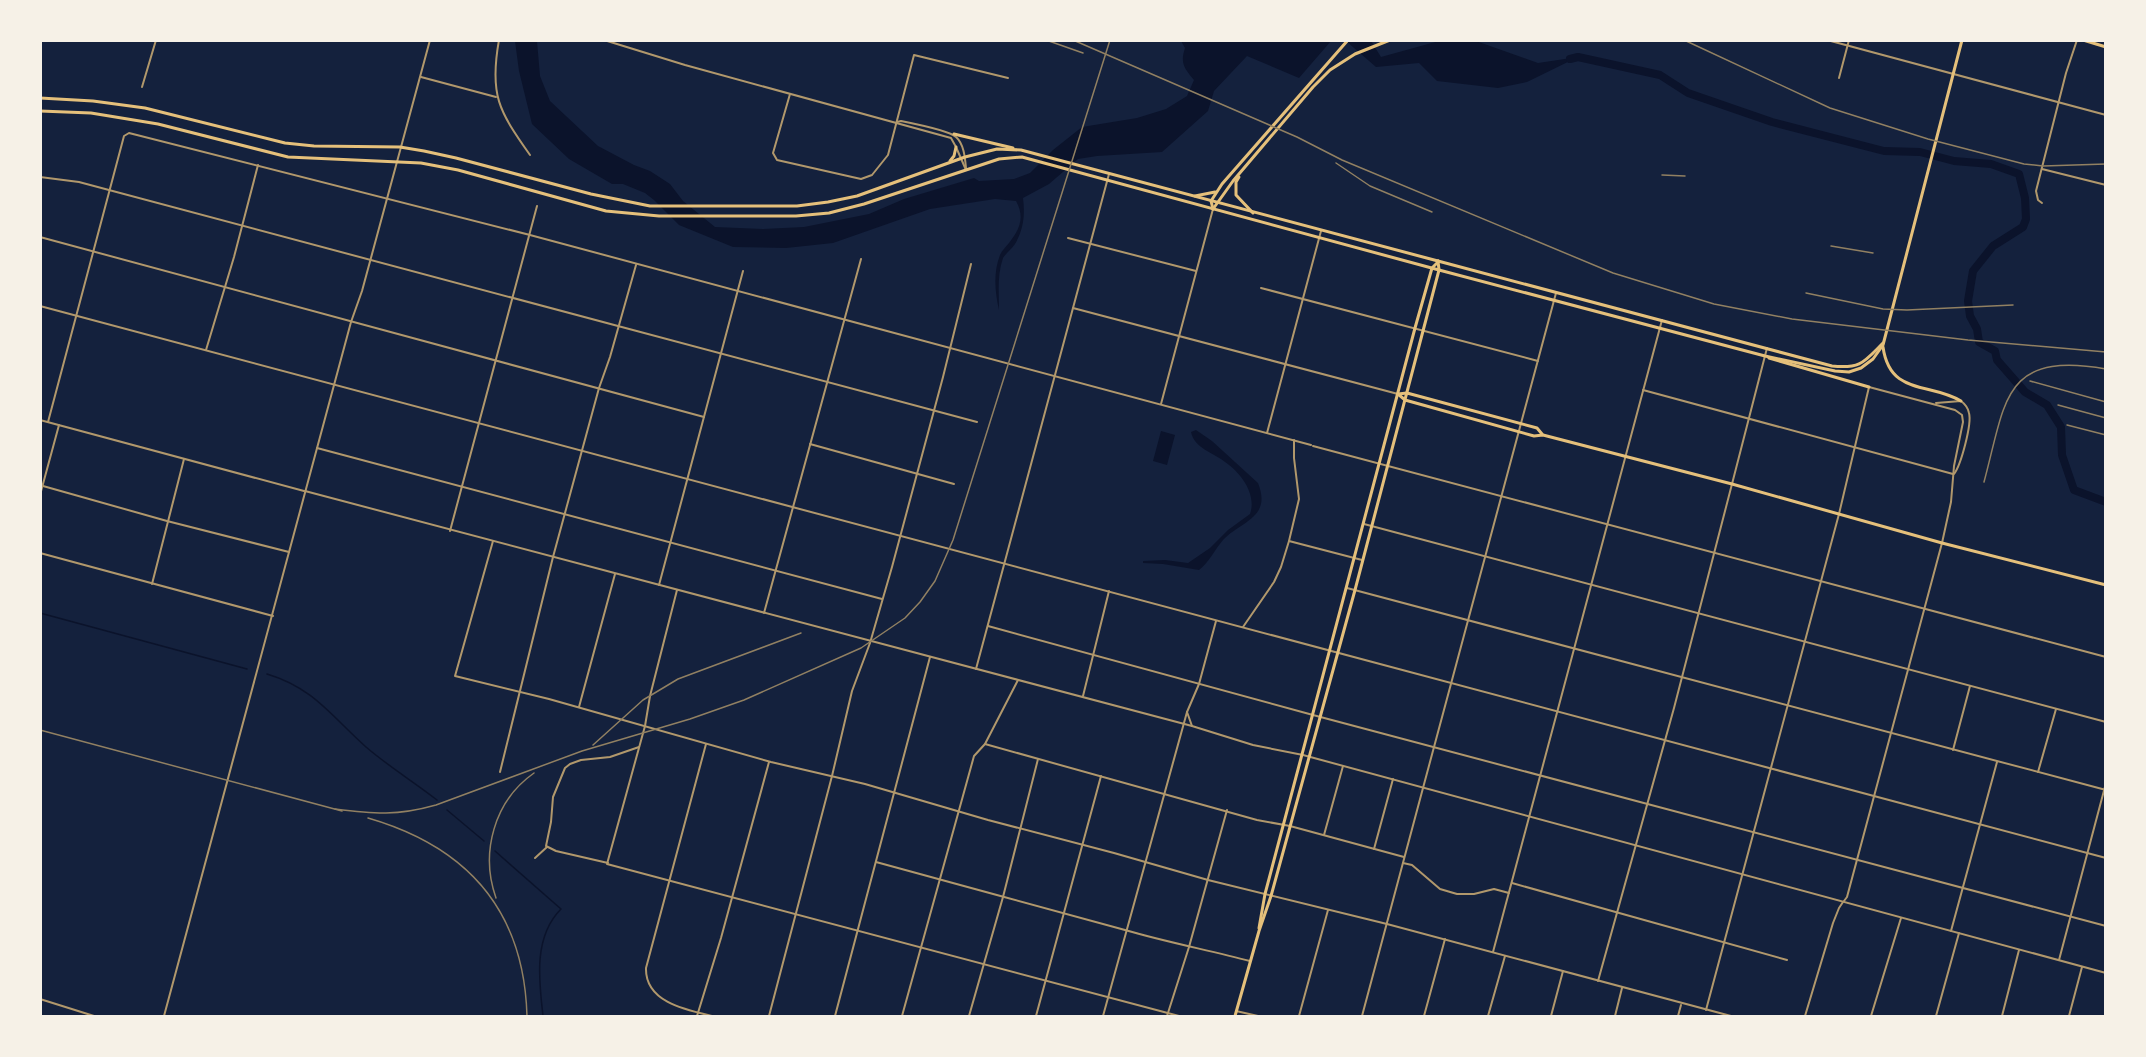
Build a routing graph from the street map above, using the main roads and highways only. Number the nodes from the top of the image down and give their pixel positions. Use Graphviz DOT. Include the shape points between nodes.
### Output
graph roads {
  1 [pos="1348,40"];
  2 [pos="1390,40"];
  3 [pos="1962,40"];
  4 [pos="2083,40"];
  5 [pos="2106,47"];
  6 [pos="40,98"];
  7 [pos="40,111"];
  8 [pos="954,134"];
  9 [pos="956,147"];
  10 [pos="1021,150"];
  11 [pos="949,162"];
  12 [pos="1241,172"];
  13 [pos="1217,192"];
  14 [pos="1193,196"];
  15 [pos="1211,201"];
  16 [pos="1217,204"];
  17 [pos="1213,209"];
  18 [pos="1255,214"];
  19 [pos="1438,261"];
  20 [pos="1432,268"];
  21 [pos="1438,270"];
  22 [pos="1884,343"];
  23 [pos="1765,356"];
  24 [pos="1869,387"];
  25 [pos="1407,393"];
  26 [pos="1398,394"];
  27 [pos="1405,400"];
  28 [pos="1961,400"];
  29 [pos="1543,435"];
  30 [pos="2106,585"];
  31 [pos="1259,931"];
  32 [pos="1235,1017"];
  1 -- 13 [label="main road"];
  2 -- 12 [label="main road" via="1330,69"];
  3 -- 22 [label="main road"];
  4 -- 5 [label="main road"];
  6 -- 11 [label="main road" via="145,108 285,143 400,147 650,206 797,206 828,202 856,196"];
  7 -- 17 [label="main road" via="132,119 288,157 421,163 606,210 659,216 829,213 999,159 1029,158"];
  8 -- 10 [label="main road"];
  9 -- 11 [label="main road"];
  10 -- 11 [label="main road" via="997,149"];
  10 -- 14 [label="main road"];
  12 -- 16 [label="main road"];
  12 -- 18 [label="main road" via="1236,195"];
  13 -- 14 [label="main road"];
  13 -- 15 [label="main road"];
  14 -- 15 [label="main road"];
  15 -- 16 [label="main road"];
  15 -- 17 [label="main road"];
  16 -- 17 [label="main road"];
  16 -- 18 [label="main road"];
  17 -- 20 [label="main road"];
  18 -- 19 [label="main road"];
  19 -- 20 [label="main road"];
  19 -- 21 [label="main road"];
  19 -- 22 [label="main road" via="1826,365 1847,367 1865,362"];
  20 -- 21 [label="main road"];
  20 -- 26 [label="main road"];
  21 -- 23 [label="main road"];
  21 -- 25 [label="main road"];
  22 -- 23 [label="main road" via="1870,362 1849,372"];
  22 -- 28 [label="main road" via="1887,366 1899,379"];
  23 -- 24 [label="main road"];
  25 -- 26 [label="main road"];
  25 -- 27 [label="main road"];
  25 -- 29 [label="main road" via="1537,428"];
  26 -- 27 [label="main road"];
  26 -- 31 [label="main road" via="1260,912"];
  27 -- 29 [label="main road" via="1534,436"];
  27 -- 31 [label="main road"];
  29 -- 30 [label="main road"];
  31 -- 32 [label="main road"];
}
